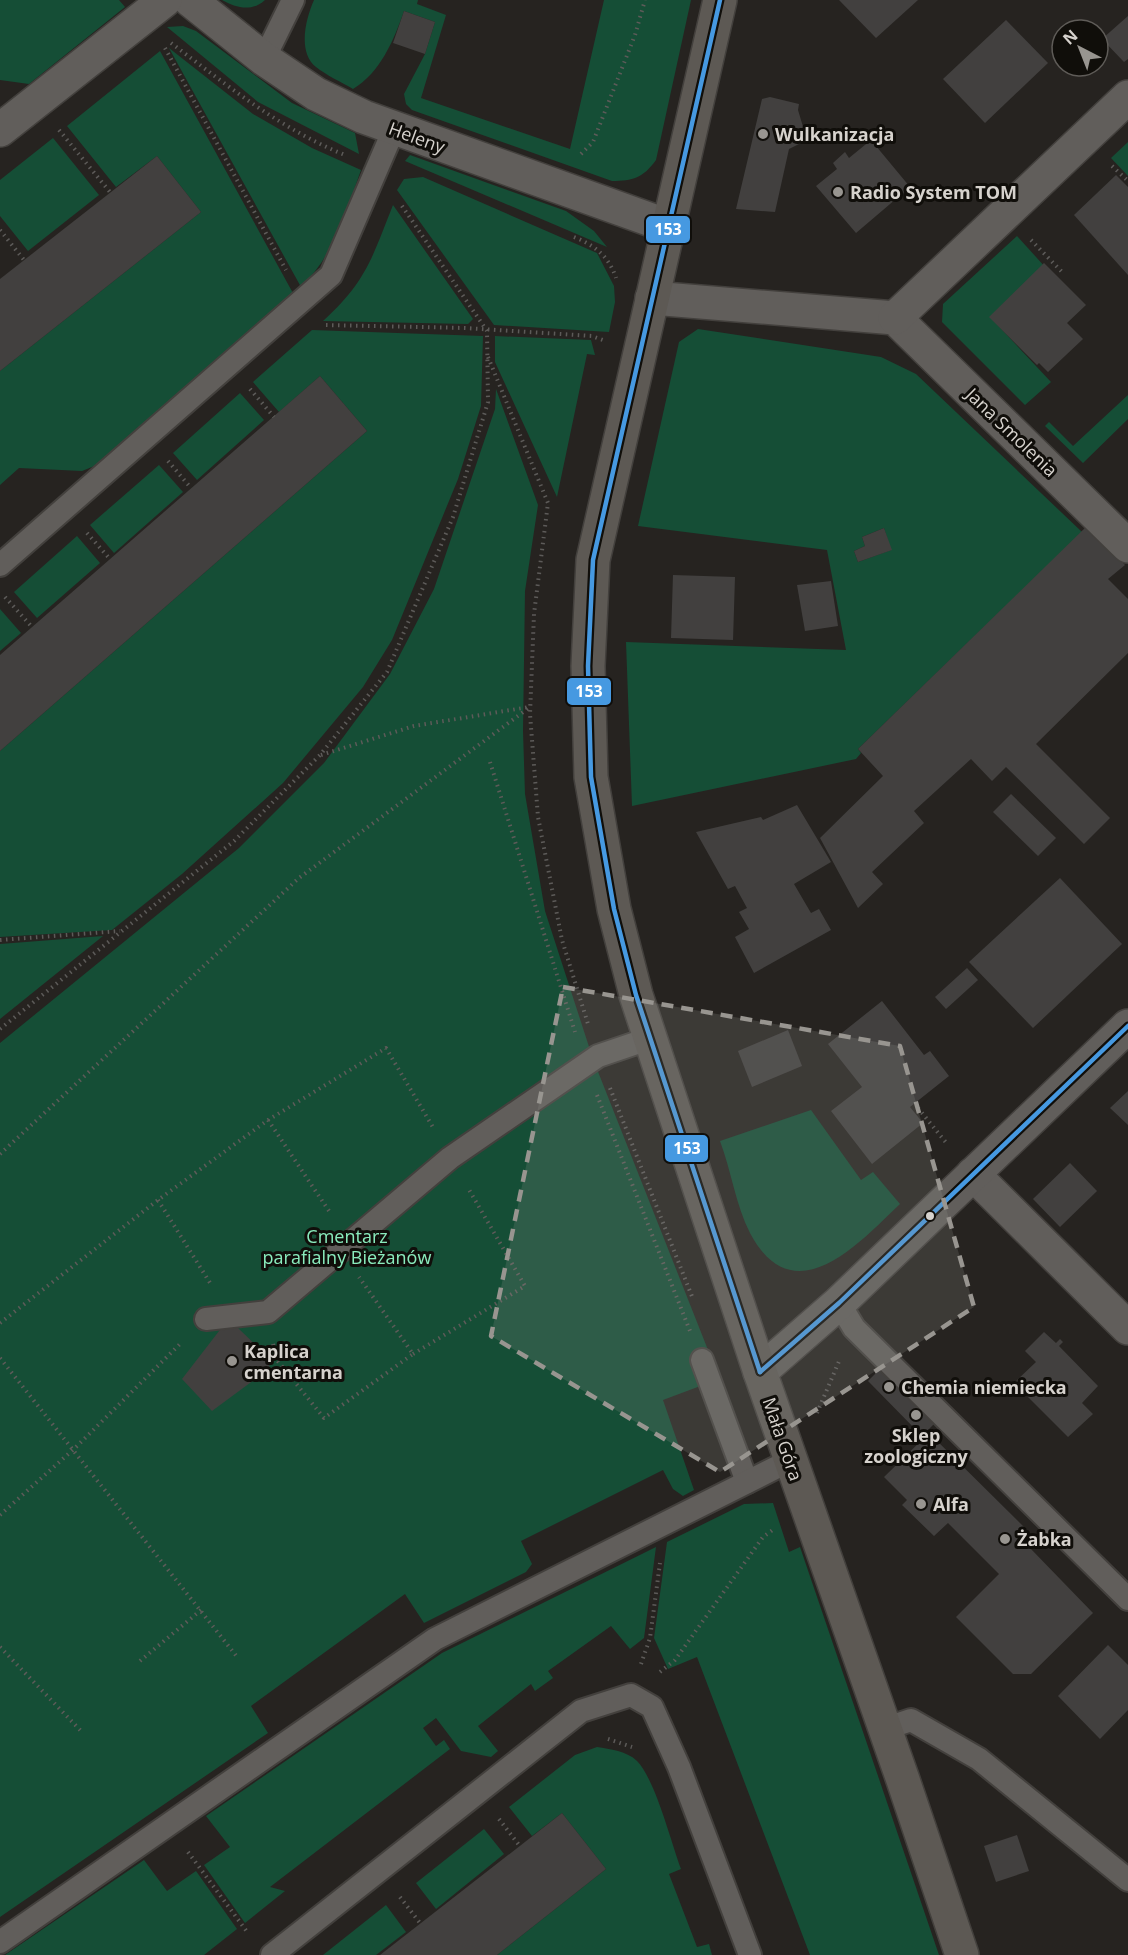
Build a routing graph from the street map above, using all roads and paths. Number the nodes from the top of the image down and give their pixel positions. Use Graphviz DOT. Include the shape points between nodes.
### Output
graph roads {
  1 [pos="165,0"];
  2 [pos="190,0"];
  3 [pos="293,0"];
  4 [pos="645,0"];
  5 [pos="720,0"];
  6 [pos="165,39"];
  7 [pos="264,59"];
  8 [pos="1128,97"];
  9 [pos="55,125"];
  10 [pos="394,129"];
  11 [pos="0,130"];
  12 [pos="1106,159"];
  13 [pos="1127,180"];
  14 [pos="559,187"];
  15 [pos="110,192"];
  16 [pos="396,199"];
  17 [pos="668,226"];
  18 [pos="0,230"];
  19 [pos="1029,238"];
  20 [pos="24,260"];
  21 [pos="1064,274"];
  22 [pos="652,298"];
  23 [pos="302,300"];
  24 [pos="895,318"];
  25 [pos="488,331"];
  26 [pos="612,343"];
  27 [pos="248,387"];
  28 [pos="274,417"];
  29 [pos="166,459"];
  30 [pos="191,488"];
  31 [pos="86,533"];
  32 [pos="1128,546"];
  33 [pos="110,559"];
  34 [pos="0,565"];
  35 [pos="0,592"];
  36 [pos="32,627"];
  37 [pos="320,755"];
  38 [pos="120,931"];
  39 [pos="0,940"];
  40 [pos="1128,1026"];
  41 [pos="0,1029"];
  42 [pos="651,1038"];
  43 [pos="918,1108"];
  44 [pos="950,1147"];
  45 [pos="0,1154"];
  46 [pos="450,1158"];
  47 [pos="972,1174"];
  48 [pos="158,1200"];
  49 [pos="839,1303"];
  50 [pos="268,1312"];
  51 [pos="231,1316"];
  52 [pos="206,1319"];
  53 [pos="0,1323"];
  54 [pos="1128,1328"];
  55 [pos="413,1354"];
  56 [pos="0,1358"];
  57 [pos="702,1360"];
  58 [pos="760,1372"];
  59 [pos="324,1418"];
  60 [pos="74,1449"];
  61 [pos="791,1460"];
  62 [pos="747,1482"];
  63 [pos="0,1515"];
  64 [pos="664,1524"];
  65 [pos="778,1527"];
  66 [pos="1128,1599"];
  67 [pos="201,1610"];
  68 [pos="0,1647"];
  69 [pos="238,1658"];
  70 [pos="140,1661"];
  71 [pos="631,1695"];
  72 [pos="884,1729"];
  73 [pos="82,1732"];
  74 [pos="599,1738"];
  75 [pos="610,1739"];
  76 [pos="639,1753"];
  77 [pos="498,1818"];
  78 [pos="169,1826"];
  79 [pos="519,1845"];
  80 [pos="1128,1880"];
  81 [pos="399,1896"];
  82 [pos="420,1923"];
  83 [pos="251,1937"];
  84 [pos="0,1942"];
  85 [pos="272,1955"];
  86 [pos="750,1955"];
  87 [pos="962,1955"];
  1 -- 11 [label="street"];
  2 -- 7 [label="street, Heleny"];
  3 -- 7 [label="lane"];
  4 -- 14 [label="path" via="636,35 593,142 571,162"];
  5 -- 17 [label="street, Mała Góra"];
  6 -- 23 [label="path" via="165,50"];
  7 -- 10 [label="street, Heleny" via="316,94"];
  8 -- 24 [label="street"];
  9 -- 15 [label="path"];
  10 -- 14 [label="street, Heleny"];
  10 -- 23 [label="lane" via="331,275"];
  12 -- 13 [label="path"];
  14 -- 17 [label="street, Heleny"];
  16 -- 25 [label="path"];
  17 -- 22 [label="street, Mała Góra"];
  18 -- 20 [label="path"];
  19 -- 21 [label="path"];
  22 -- 24 [label="street"];
  22 -- 42 [label="street, Mała Góra" via="593,560 588,666 591,777 598,824 614,909"];
  23 -- 25 [label="path" via="305,324"];
  23 -- 34 [label="lane"];
  24 -- 32 [label="street, Jana Smolenia"];
  25 -- 26 [label="path" via="592,336"];
  25 -- 37 [label="path" via="488,402 453,517 387,672"];
  27 -- 28 [label="path"];
  29 -- 30 [label="path"];
  31 -- 33 [label="path"];
  35 -- 36 [label="path"];
  37 -- 38 [label="path" via="234,841"];
  37 -- 45 [label="path" via="414,726 530,706 299,878"];
  38 -- 39 [label="path"];
  38 -- 41 [label="path"];
  40 -- 47 [label="street"];
  42 -- 46 [label="lane" via="597,1056"];
  42 -- 58 [label="street, Mała Góra"];
  43 -- 44 [label="path"];
  46 -- 48 [label="path" via="386,1048 268,1120"];
  46 -- 50 [label="lane"];
  46 -- 55 [label="path" via="525,1286"];
  47 -- 49 [label="street"];
  47 -- 54 [label="street"];
  48 -- 51 [label="path"];
  48 -- 53 [label="path"];
  49 -- 58 [label="street"];
  49 -- 66 [label="lane" via="854,1329"];
  50 -- 51 [label="lane"];
  50 -- 59 [label="path" via="276,1359"];
  51 -- 52 [label="lane"];
  52 -- 60 [label="path"];
  56 -- 60 [label="path"];
  57 -- 62 [label="lane"];
  58 -- 61 [label="street, Mała Góra"];
  60 -- 63 [label="path"];
  60 -- 67 [label="path"];
  61 -- 62 [label="lane"];
  61 -- 72 [label="street, Mała Góra"];
  62 -- 64 [label="lane"];
  64 -- 71 [label="path" via="650,1638"];
  64 -- 78 [label="lane" via="435,1639"];
  65 -- 71 [label="path" via="763,1537 675,1660"];
  67 -- 69 [label="path"];
  67 -- 70 [label="path"];
  68 -- 73 [label="path"];
  71 -- 75 [label="path"];
  71 -- 85 [label="lane" via="581,1712"];
  71 -- 86 [label="lane" via="652,1707 679,1767"];
  72 -- 80 [label="lane" via="911,1720 979,1759"];
  72 -- 87 [label="street, Mała Góra"];
  74 -- 75 [label="path"];
  75 -- 76 [label="path"];
  77 -- 79 [label="path"];
  78 -- 83 [label="path"];
  78 -- 84 [label="lane"];
  81 -- 82 [label="path"];
}
